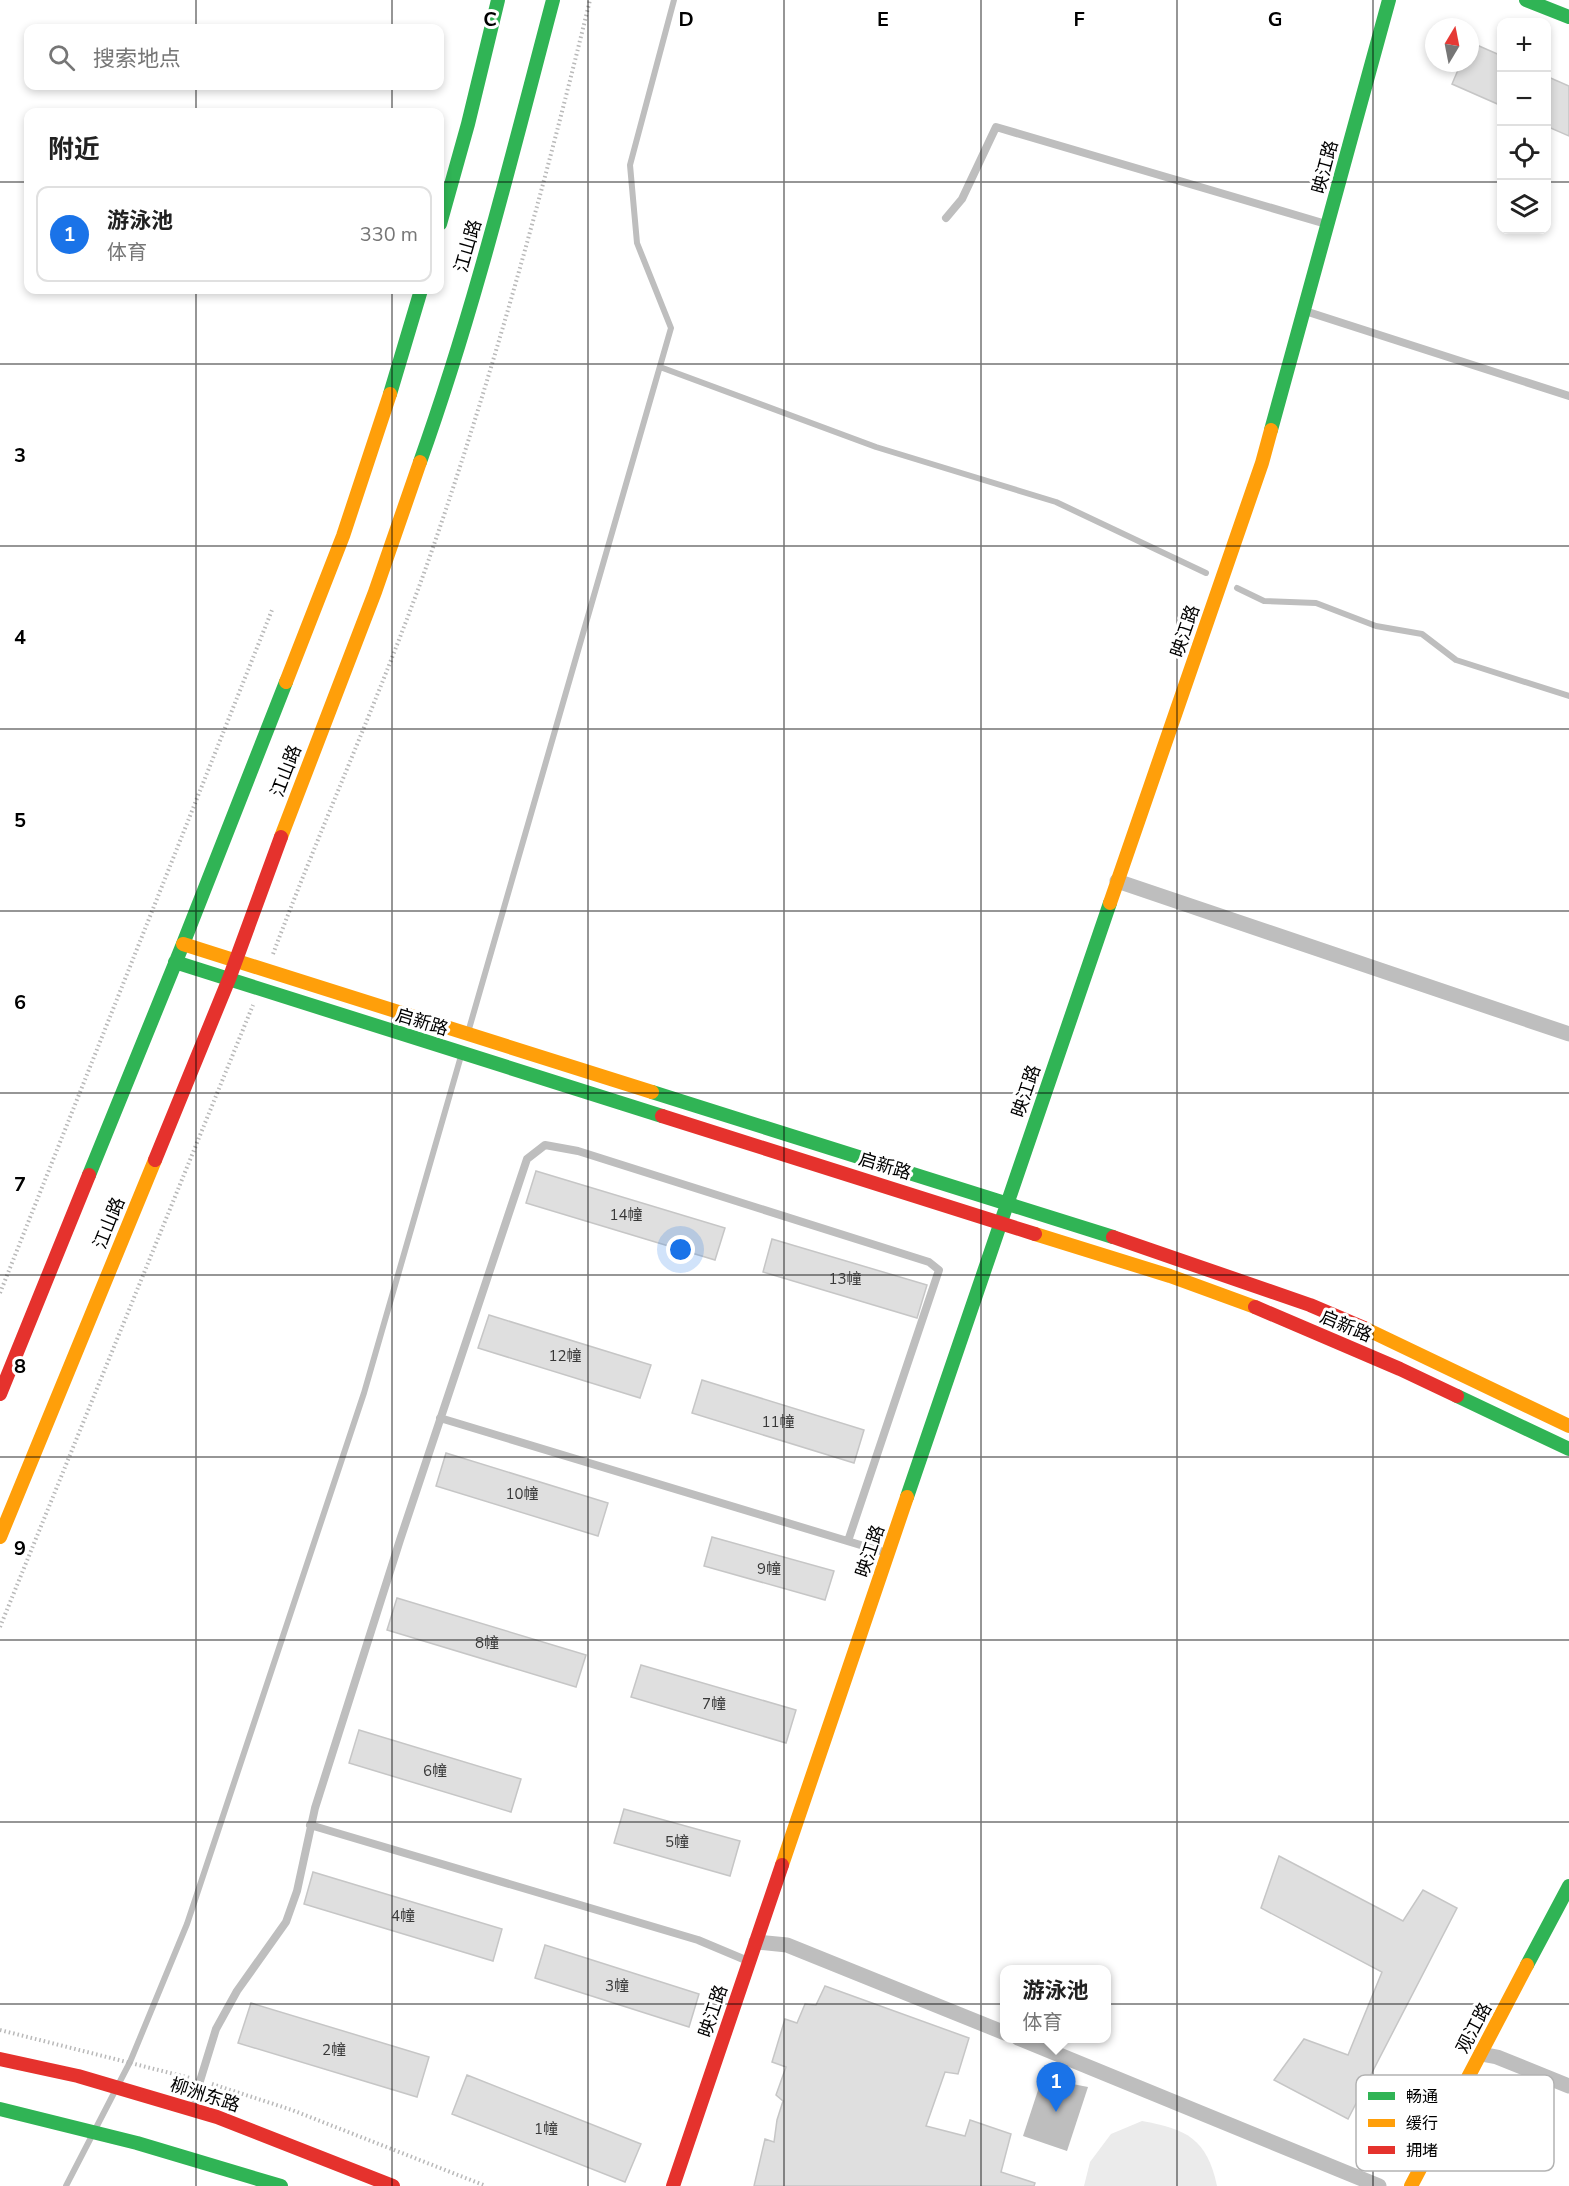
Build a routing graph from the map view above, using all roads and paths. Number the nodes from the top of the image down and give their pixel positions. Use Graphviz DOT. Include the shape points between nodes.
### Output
graph roads {
  1 [pos="498,0"];
  2 [pos="553,0"];
  3 [pos="590,0"];
  4 [pos="1389,0"];
  5 [pos="1526,0"];
  6 [pos="1569,17"];
  7 [pos="444,210"];
  8 [pos="946,218"];
  9 [pos="1328,225"];
  10 [pos="420,294"];
  11 [pos="1304,311"];
  12 [pos="1569,396"];
  13 [pos="272,610"];
  14 [pos="1117,881"];
  15 [pos="183,944"];
  16 [pos="236,960"];
  17 [pos="175,962"];
  18 [pos="267,970"];
  19 [pos="229,979"];
  20 [pos="260,989"];
  21 [pos="1569,1034"];
  22 [pos="1006,1203"];
  23 [pos="1000,1221"];
  24 [pos="0,1293"];
  25 [pos="0,1394"];
  26 [pos="440,1418"];
  27 [pos="1569,1426"];
  28 [pos="1569,1449"];
  29 [pos="0,1537"];
  30 [pos="848,1541"];
  31 [pos="888,1553"];
  32 [pos="0,1627"];
  33 [pos="310,1825"];
  34 [pos="1569,1886"];
  35 [pos="756,1942"];
  36 [pos="749,1961"];
  37 [pos="0,2030"];
  38 [pos="1000,2031"];
  39 [pos="1030,2043"];
  40 [pos="1481,2054"];
  41 [pos="0,2059"];
  42 [pos="1470,2075"];
  43 [pos="1542,2075"];
  44 [pos="1554,2080"];
  45 [pos="201,2081"];
  46 [pos="1569,2086"];
  47 [pos="0,2109"];
  48 [pos="191,2109"];
  49 [pos="1419,2171"];
  50 [pos="281,2186"];
  51 [pos="393,2186"];
  52 [pos="486,2186"];
  53 [pos="673,2186"];
  54 [pos="1379,2186"];
  55 [pos="1411,2186"];
  1 -- 7 [label="street, 江山路"];
  2 -- 16 [label="street, 江山路" via="442,401 375,592"];
  3 -- 18 [label="path" via="482,401 397,649"];
  4 -- 9 [label="street, 映江路"];
  5 -- 6 [label="street"];
  8 -- 9 [label="lane" via="962,199 996,127"];
  9 -- 11 [label="street, 映江路"];
  10 -- 15 [label="street, 江山路" via="343,536"];
  11 -- 12 [label="lane"];
  11 -- 14 [label="street, 映江路" via="1263,463"];
  13 -- 24 [label="path"];
  14 -- 21 [label="street"];
  14 -- 22 [label="street, 映江路"];
  15 -- 16 [label="street, 启新路"];
  15 -- 17 [label="street, 江山路"];
  16 -- 18 [label="street, 启新路"];
  16 -- 19 [label="street, 江山路"];
  17 -- 19 [label="street, 启新路"];
  17 -- 25 [label="street, 江山路"];
  18 -- 22 [label="street, 启新路"];
  19 -- 20 [label="street, 启新路"];
  19 -- 29 [label="street, 江山路"];
  20 -- 23 [label="street, 启新路"];
  20 -- 32 [label="path"];
  22 -- 23 [label="street, 映江路"];
  22 -- 27 [label="street, 启新路" via="1310,1305"];
  23 -- 28 [label="street, 启新路" via="1249,1305 1400,1369"];
  23 -- 31 [label="street, 映江路"];
  26 -- 30 [label="lane"];
  26 -- 30 [label="lane" via="527,1159 545,1145 578,1151 929,1262 939,1270"];
  26 -- 33 [label="lane"];
  30 -- 31 [label="lane"];
  31 -- 35 [label="street, 映江路"];
  33 -- 36 [label="lane" via="698,1940"];
  33 -- 45 [label="lane" via="297,1891 286,1922 237,1991 216,2029"];
  34 -- 40 [label="street, 观江路"];
  35 -- 36 [label="street, 映江路"];
  35 -- 38 [label="street" via="788,1945"];
  36 -- 53 [label="street, 映江路"];
  37 -- 45 [label="path"];
  39 -- 54 [label="street"];
  40 -- 42 [label="street, 观江路"];
  40 -- 43 [label="street"];
  41 -- 48 [label="street, 柳洲东路" via="78,2076"];
  44 -- 46 [label="street"];
  45 -- 48 [label="lane"];
  45 -- 52 [label="path" via="292,2110"];
  47 -- 50 [label="street" via="137,2143"];
  48 -- 51 [label="street, 柳洲东路"];
  49 -- 55 [label="street, 观江路"];
}
